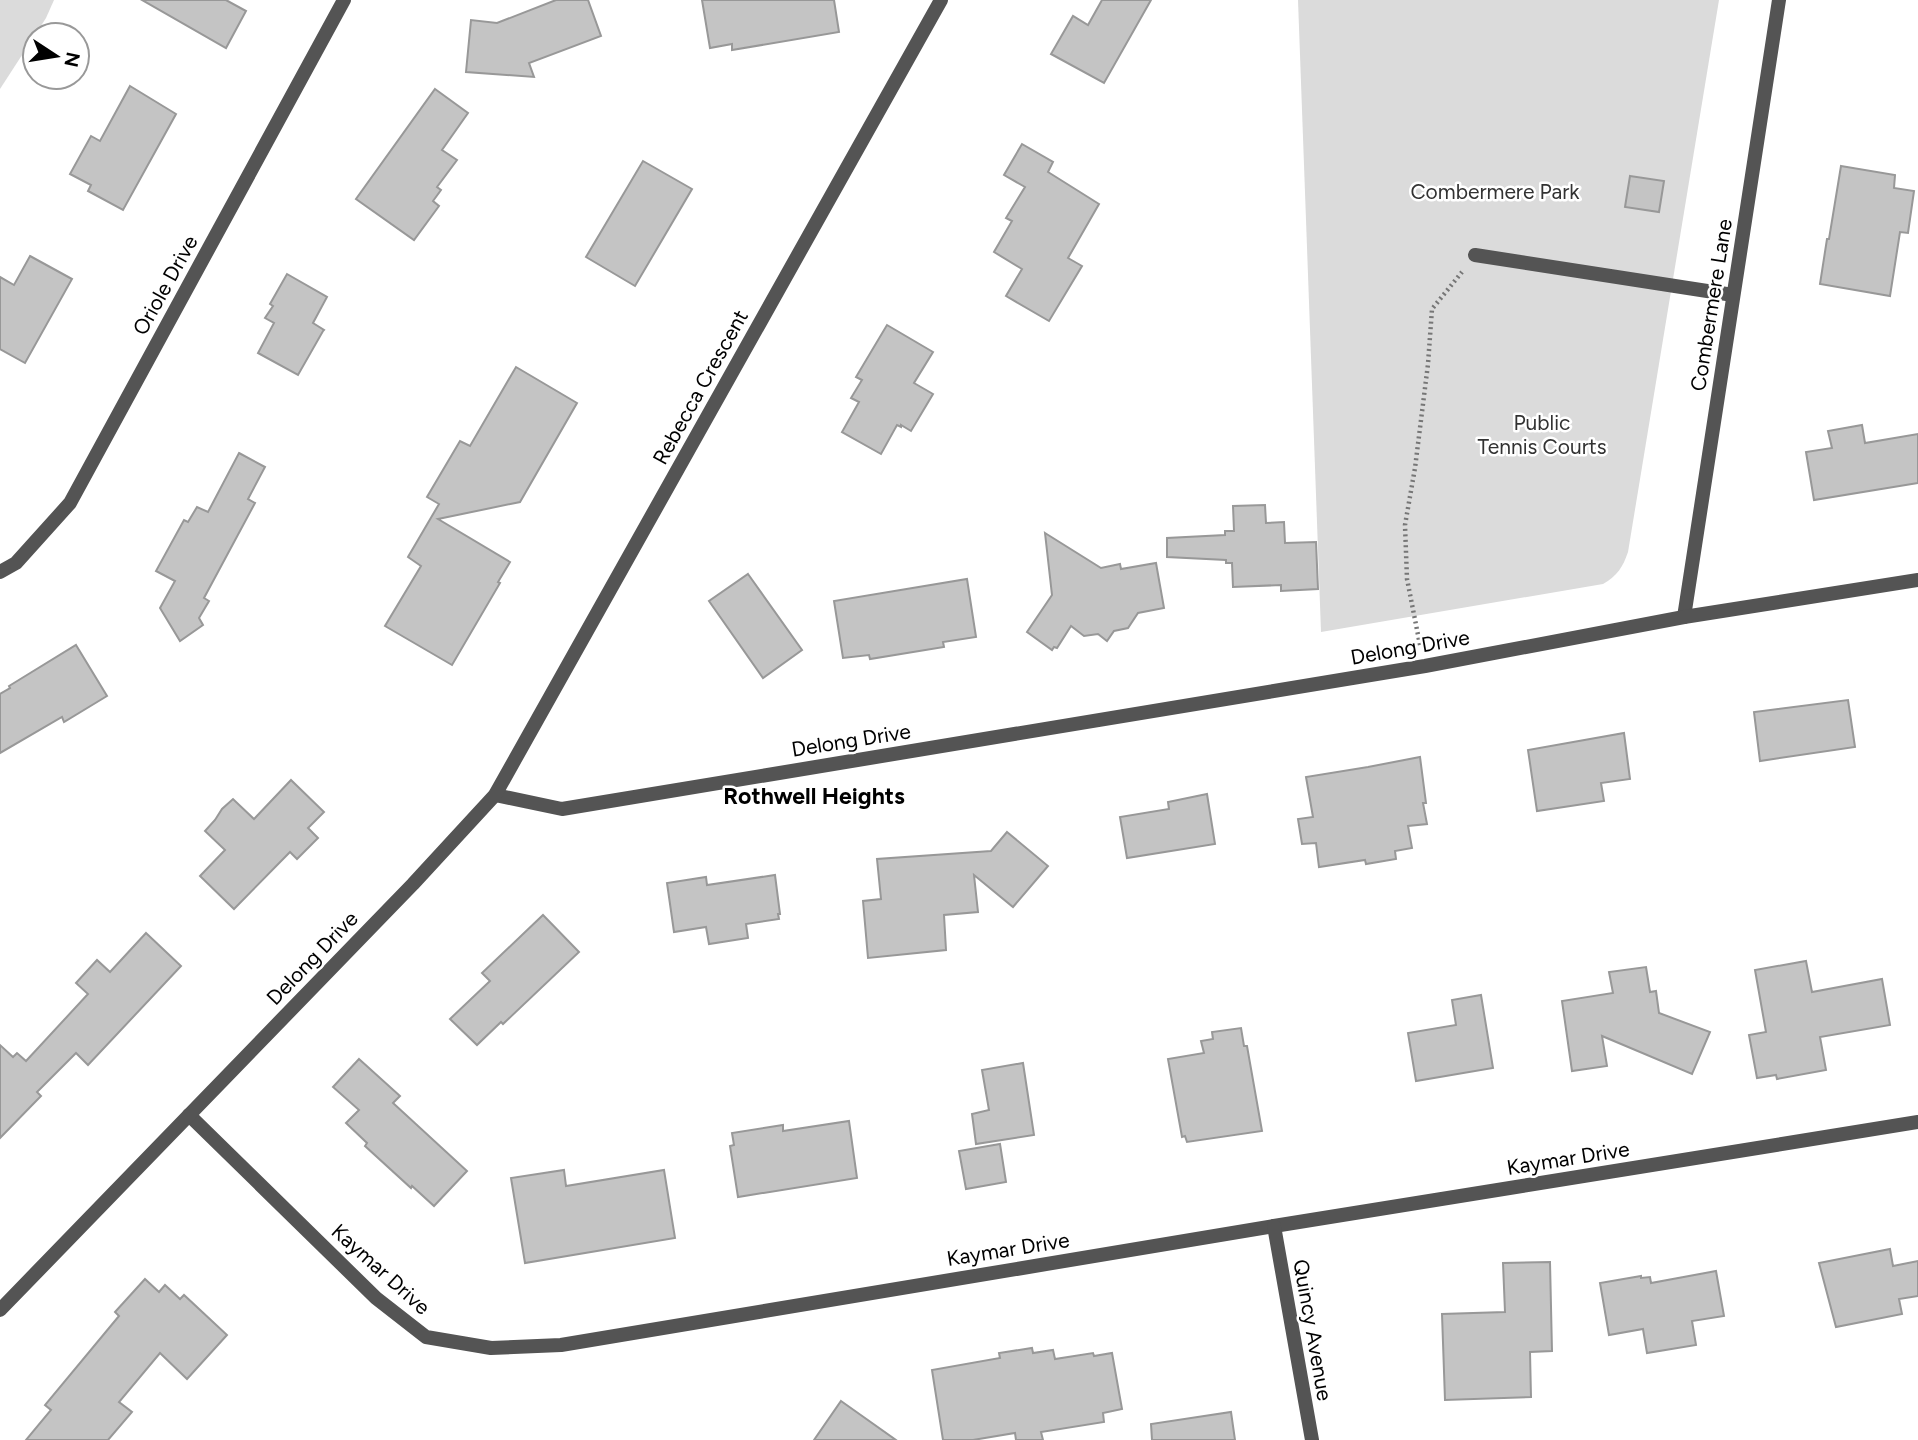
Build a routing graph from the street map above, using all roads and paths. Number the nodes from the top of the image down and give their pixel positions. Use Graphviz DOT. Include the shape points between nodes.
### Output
graph roads {
  1 [pos="344,0"];
  2 [pos="941,0"];
  3 [pos="1779,0"];
  4 [pos="1475,255"];
  5 [pos="1733,295"];
  6 [pos="0,572"];
  7 [pos="1918,580"];
  8 [pos="1684,617"];
  9 [pos="1425,666"];
  10 [pos="495,795"];
  11 [pos="189,1115"];
  12 [pos="1918,1122"];
  13 [pos="1273,1226"];
  14 [pos="0,1310"];
  15 [pos="1312,1440"];
  1 -- 6 [label="street, Oriole Drive" via="70,503 16,563"];
  2 -- 10 [label="street, Rebecca Crescent"];
  3 -- 5 [label="street, Combermere Lane"];
  4 -- 5 [label="street"];
  4 -- 9 [label="path" via="1432,309 1405,525 1407,579"];
  5 -- 8 [label="street, Combermere Lane"];
  7 -- 8 [label="street, Delong Drive"];
  8 -- 9 [label="street, Delong Drive"];
  9 -- 10 [label="street, Delong Drive" via="562,808"];
  10 -- 11 [label="street, Delong Drive"];
  11 -- 13 [label="street, Kaymar Drive" via="376,1298 426,1338 491,1349 561,1345"];
  11 -- 14 [label="street, Delong Drive"];
  12 -- 13 [label="street, Kaymar Drive"];
  13 -- 15 [label="street, Quincy Avenue"];
}
